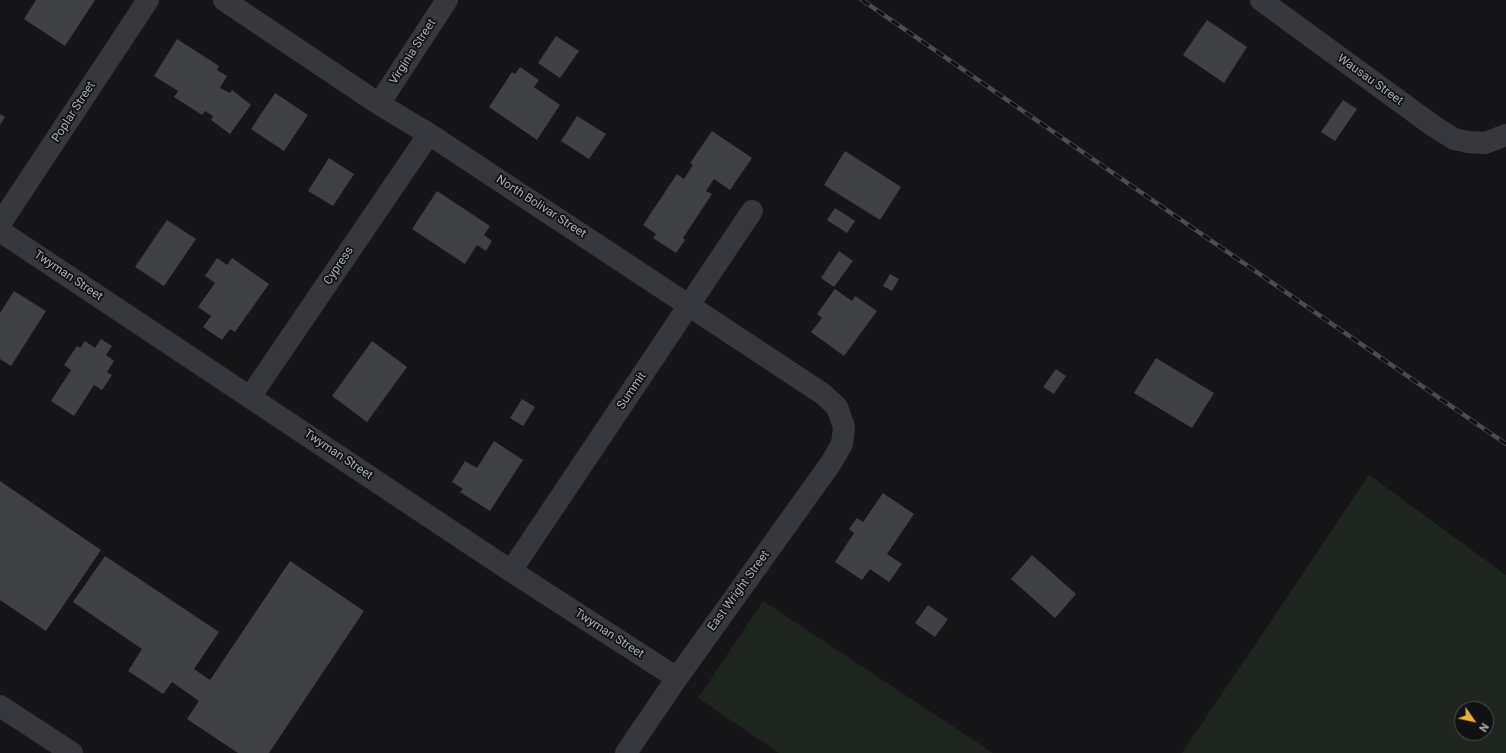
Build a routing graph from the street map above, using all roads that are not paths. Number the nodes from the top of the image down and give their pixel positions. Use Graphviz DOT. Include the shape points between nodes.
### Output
graph roads {
  1 [pos="148,0"];
  2 [pos="224,0"];
  3 [pos="447,0"];
  4 [pos="1261,0"];
  5 [pos="380,104"];
  6 [pos="429,134"];
  7 [pos="1506,135"];
  8 [pos="752,211"];
  9 [pos="0,224"];
  10 [pos="0,231"];
  11 [pos="690,306"];
  12 [pos="250,397"];
  13 [pos="844,427"];
  14 [pos="511,571"];
  15 [pos="677,678"];
  16 [pos="0,706"];
  17 [pos="72,753"];
  18 [pos="626,753"];
  1 -- 9 [label="street, Poplar Street"];
  2 -- 5 [label="street, North Bolivar Street"];
  3 -- 5 [label="street, Virginia Street"];
  4 -- 7 [label="street, Wausau Street" via="1454,139 1485,143"];
  5 -- 6 [label="street, North Bolivar Street"];
  6 -- 11 [label="street, North Bolivar Street"];
  6 -- 12 [label="street, Cypress"];
  8 -- 11 [label="street, Summit"];
  10 -- 12 [label="street, Twyman Street"];
  11 -- 13 [label="street, North Bolivar Street" via="823,394 837,407"];
  11 -- 14 [label="street, Summit"];
  12 -- 14 [label="street, Twyman Street"];
  13 -- 15 [label="street, East Wright Street" via="842,444 831,463"];
  14 -- 15 [label="street, Twyman Street"];
  15 -- 18 [label="street, East Wright Street"];
  16 -- 17 [label="street"];
}
